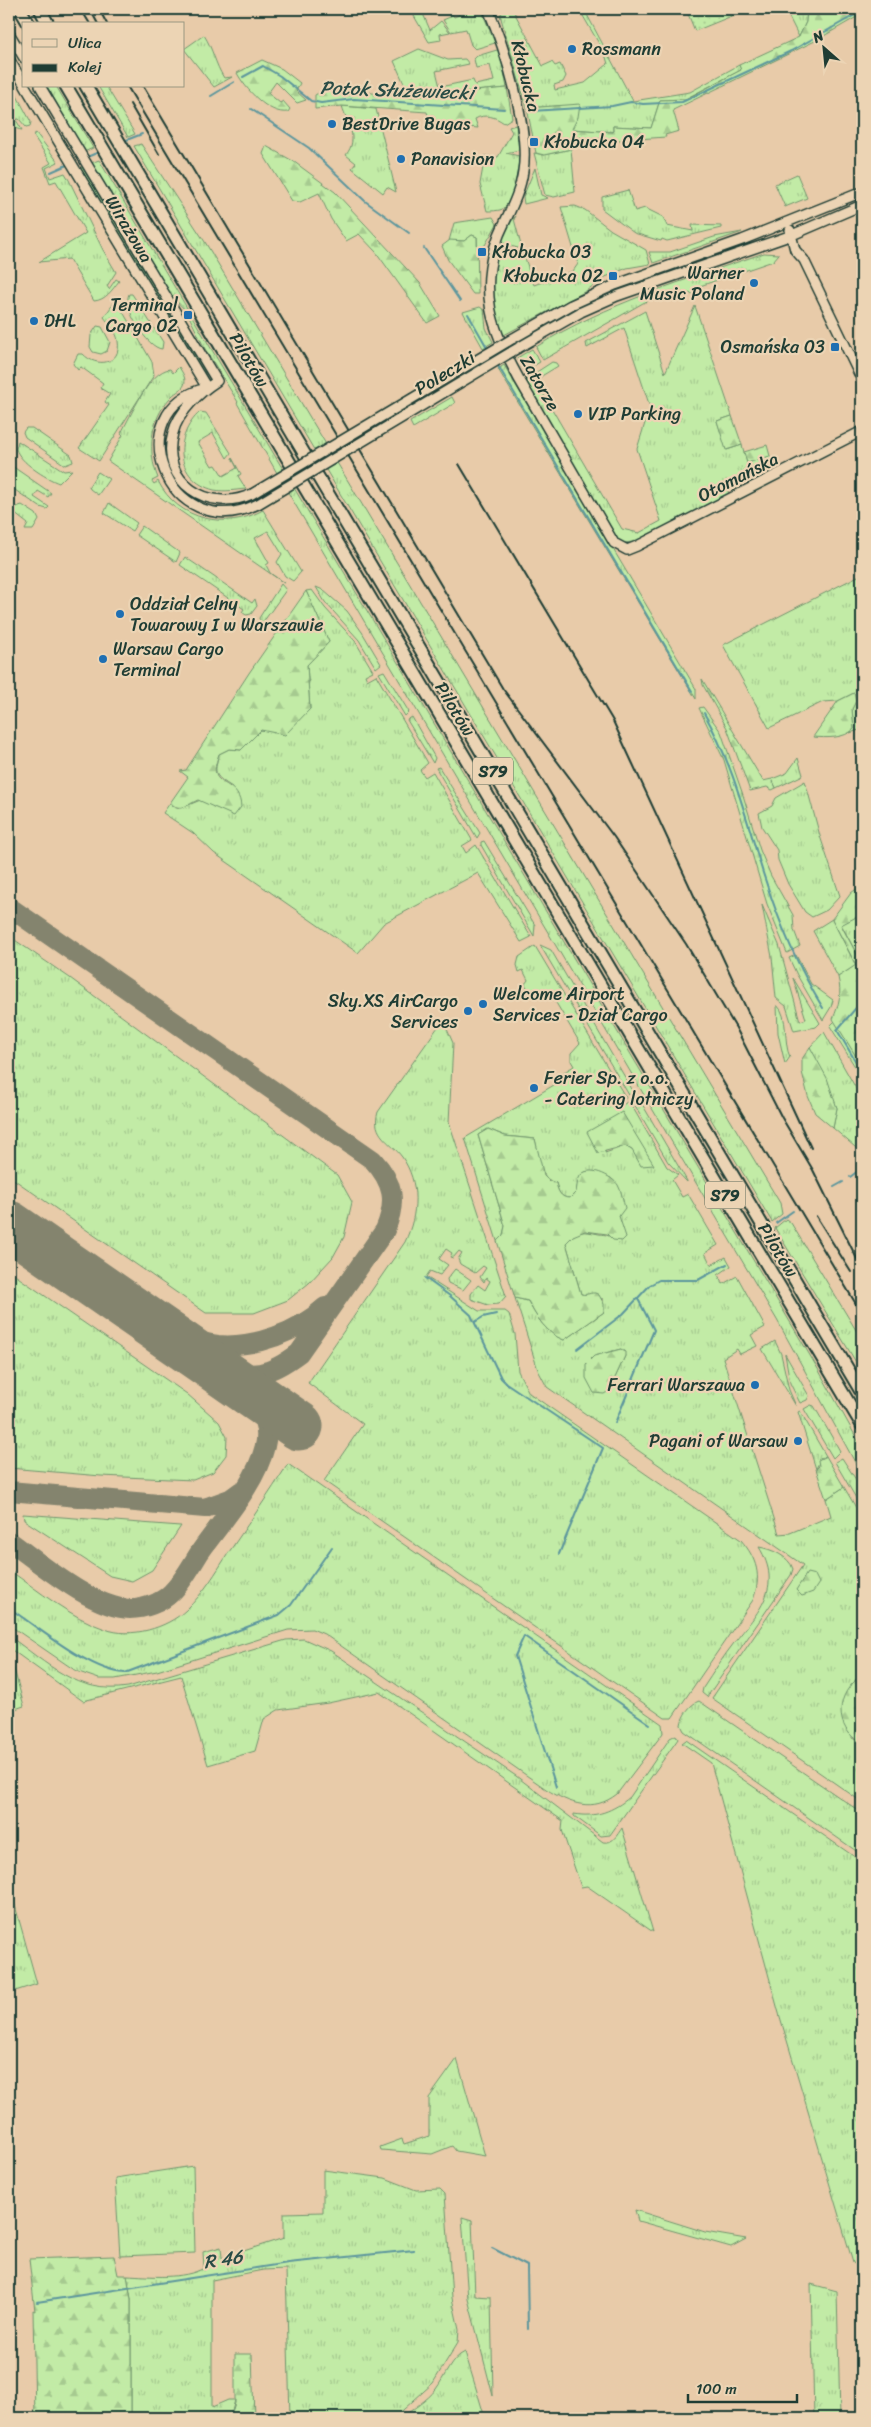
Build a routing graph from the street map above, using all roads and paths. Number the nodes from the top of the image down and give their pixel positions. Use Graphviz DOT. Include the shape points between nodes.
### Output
graph roads {
  1 [pos="20,9"];
  2 [pos="40,9"];
  3 [pos="488,9"];
  4 [pos="28,22"];
  5 [pos="47,22"];
  6 [pos="9,33"];
  7 [pos="22,55"];
  8 [pos="9,59"];
  9 [pos="22,82"];
  10 [pos="26,88"];
  11 [pos="41,88"];
  12 [pos="67,88"];
  13 [pos="87,88"];
  14 [pos="862,192"];
  15 [pos="862,205"];
  16 [pos="510,211"];
  17 [pos="787,223"];
  18 [pos="792,235"];
  19 [pos="862,380"];
  20 [pos="217,381"];
  21 [pos="207,388"];
  22 [pos="862,431"];
  23 [pos="627,550"];
  24 [pos="862,1393"];
  25 [pos="862,1425"];
  1 -- 4 [label="highway"];
  2 -- 5 [label="highway"];
  3 -- 16 [label="main road, Kłobucka" via="502,45 523,135 524,170"];
  6 -- 7 [label="main road"];
  8 -- 9 [label="main road, Wirażowa"];
  10 -- 21 [label="main road, Wirażowa"];
  11 -- 20 [label="main road, Wirażowa"];
  12 -- 25 [label="highway, Pilotów / S79"];
  13 -- 24 [label="highway, Pilotów / S79"];
  14 -- 17 [label="main road, Poleczki"];
  15 -- 18 [label="main road, Poleczki"];
  16 -- 23 [label="main road, Zatorze" via="491,260 488,277 489,305 495,332 519,380 614,543"];
  17 -- 18 [label="main road"];
  17 -- 21 [label="main road, Poleczki, bridge" via="616,285 571,306 252,494 228,501 208,499 191,490 174,468 170,443 173,432 184,411"];
  18 -- 19 [label="main road" via="795,250 804,260"];
  18 -- 21 [label="main road, Poleczki, bridge" via="616,296 555,326 258,504 228,513 197,507 175,491 162,468 159,439 164,422 173,406 184,396"];
  20 -- 21 [label="main road, Poleczki"];
  22 -- 23 [label="main road, Otomańska"];
}
